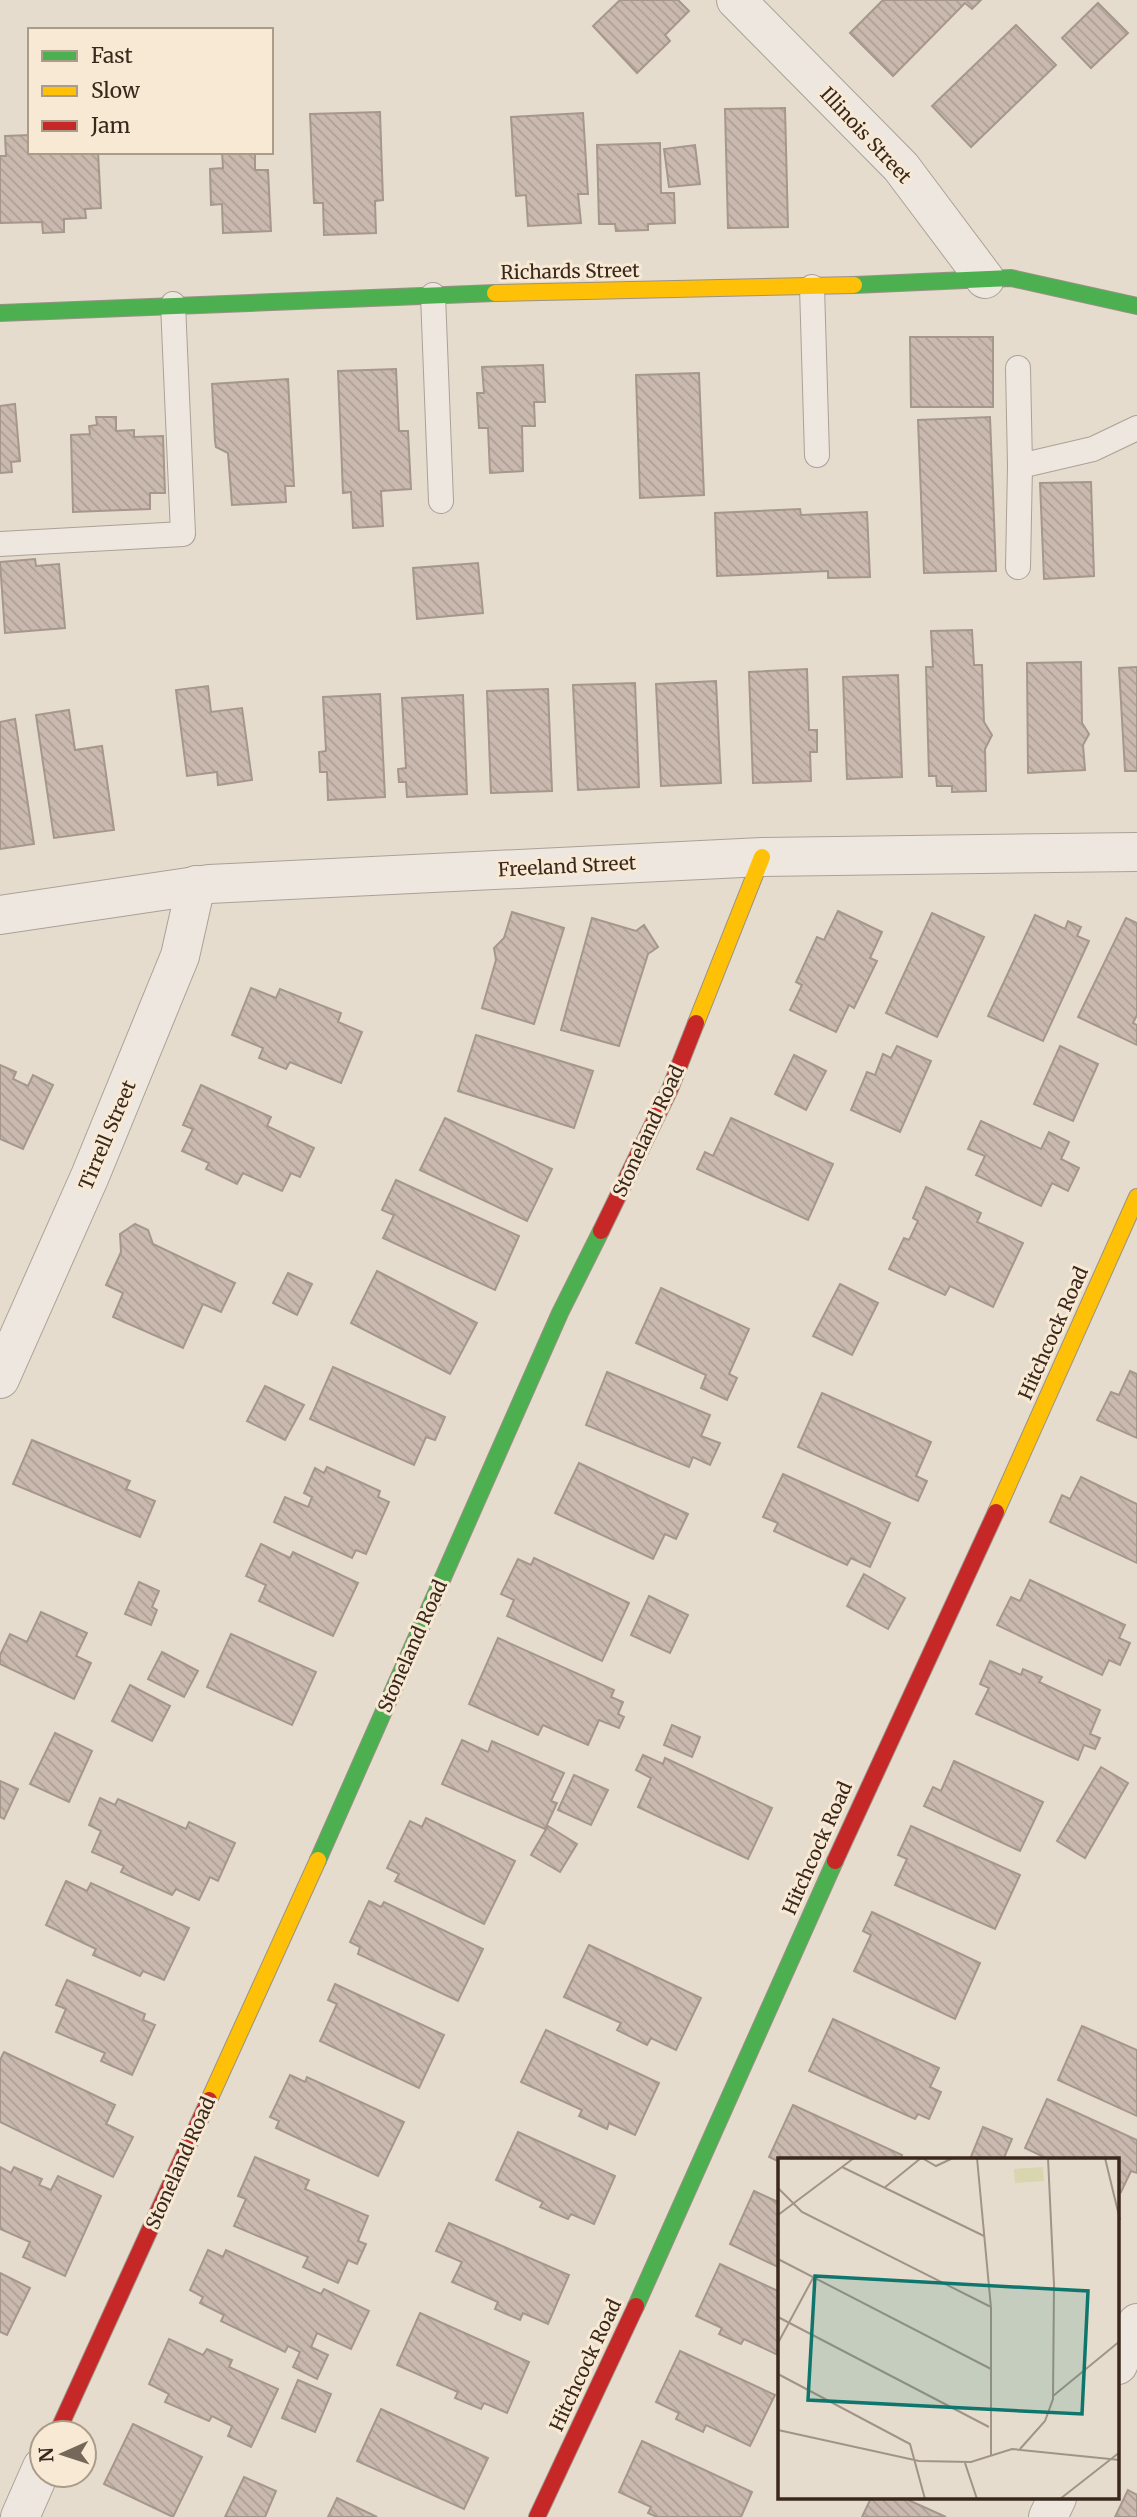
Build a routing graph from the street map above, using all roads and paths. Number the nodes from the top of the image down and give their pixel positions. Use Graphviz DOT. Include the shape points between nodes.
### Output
graph roads {
  1 [pos="736,0"];
  2 [pos="985,279"];
  3 [pos="812,287"];
  4 [pos="433,295"];
  5 [pos="173,304"];
  6 [pos="1137,306"];
  7 [pos="0,313"];
  8 [pos="1018,368"];
  9 [pos="1137,428"];
  10 [pos="817,455"];
  11 [pos="1020,466"];
  12 [pos="441,501"];
  13 [pos="0,544"];
  14 [pos="1018,567"];
  15 [pos="1137,852"];
  16 [pos="762,857"];
  17 [pos="196,885"];
  18 [pos="0,915"];
  19 [pos="1137,1197"];
  20 [pos="0,1379"];
  21 [pos="1137,2323"];
  22 [pos="1120,2361"];
  23 [pos="64,2419"];
  24 [pos="32,2489"];
  25 [pos="1056,2500"];
  26 [pos="19,2517"];
  27 [pos="537,2517"];
  28 [pos="1048,2517"];
  1 -- 2 [label="street, Illinois Street" via="901,167"];
  2 -- 3 [label="street, Richards Street"];
  2 -- 6 [label="street, Richards Street" via="1011,278"];
  3 -- 4 [label="street, Richards Street"];
  3 -- 10 [label="lane"];
  4 -- 5 [label="street, Richards Street"];
  4 -- 12 [label="lane"];
  5 -- 7 [label="street, Richards Street"];
  5 -- 13 [label="lane" via="183,534"];
  8 -- 11 [label="lane"];
  9 -- 11 [label="lane" via="1093,449"];
  11 -- 14 [label="lane"];
  15 -- 16 [label="street, Freeland Street"];
  16 -- 17 [label="street, Freeland Street"];
  16 -- 23 [label="street, Stoneland Road" via="670,1089 560,1313"];
  17 -- 18 [label="street, Freeland Street"];
  17 -- 20 [label="street, Tirrell Street" via="180,957"];
  19 -- 27 [label="street, Hitchcock Road"];
  21 -- 22 [label="street"];
  24 -- 26 [label="street"];
  25 -- 28 [label="street"];
}
